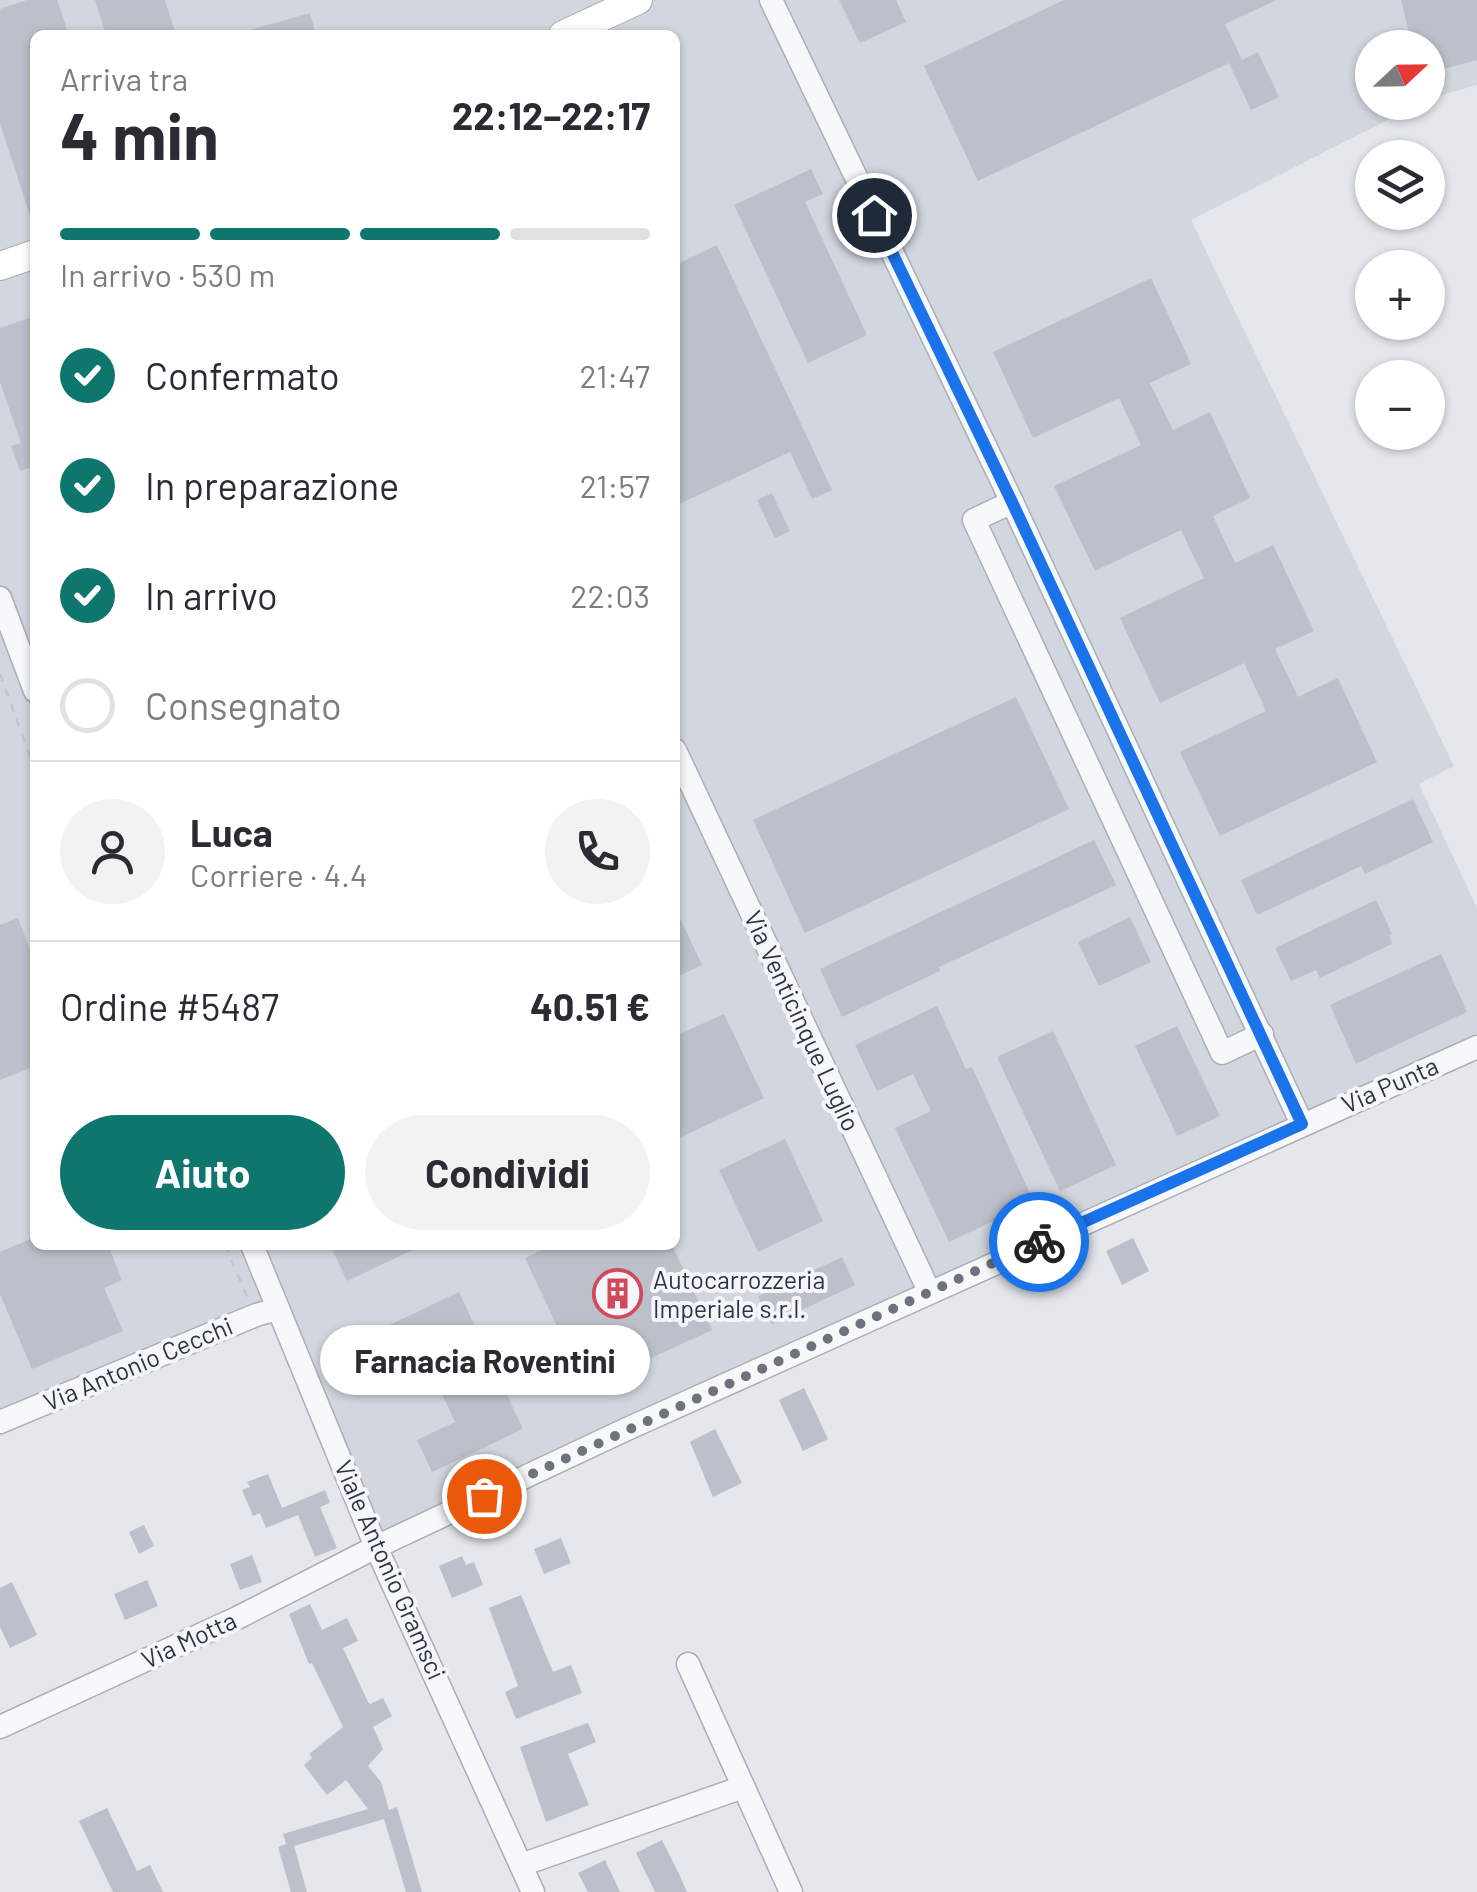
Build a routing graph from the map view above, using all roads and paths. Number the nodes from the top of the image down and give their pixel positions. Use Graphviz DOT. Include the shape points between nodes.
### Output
graph roads {
  1 [pos="638,0"];
  2 [pos="770,0"];
  3 [pos="574,30"];
  4 [pos="30,256"];
  5 [pos="0,266"];
  6 [pos="1012,502"];
  7 [pos="0,598"];
  8 [pos="0,674"];
  9 [pos="30,678"];
  10 [pos="30,756"];
  11 [pos="680,761"];
  12 [pos="1262,1034"];
  13 [pos="1477,1047"];
  14 [pos="1302,1124"];
  15 [pos="254,1250"];
  16 [pos="929,1291"];
  17 [pos="278,1309"];
  18 [pos="0,1422"];
  19 [pos="376,1547"];
  20 [pos="688,1664"];
  21 [pos="0,1727"];
  22 [pos="743,1787"];
  23 [pos="521,1865"];
  24 [pos="533,1892"];
  25 [pos="791,1892"];
  1 -- 3 [label="main road"];
  2 -- 6 [label="street"];
  4 -- 5 [label="main road"];
  6 -- 12 [label="street"];
  6 -- 12 [label="street" via="974,520 1222,1054"];
  7 -- 9 [label="street"];
  8 -- 10 [label="path"];
  11 -- 16 [label="street, Via Venticinque Luglio"];
  12 -- 14 [label="street"];
  13 -- 14 [label="street, Via Punta"];
  14 -- 16 [label="street, Via Punta"];
  15 -- 17 [label="street, Viale Antonio Gramsci"];
  16 -- 19 [label="street, Via Punta"];
  17 -- 18 [label="street, Via Antonio Cecchi"];
  17 -- 19 [label="street, Viale Antonio Gramsci"];
  19 -- 21 [label="street, Via Motta"];
  19 -- 23 [label="street, Viale Antonio Gramsci"];
  20 -- 22 [label="street"];
  22 -- 23 [label="street"];
  22 -- 25 [label="street"];
  23 -- 24 [label="street, Viale Antonio Gramsci"];
}
